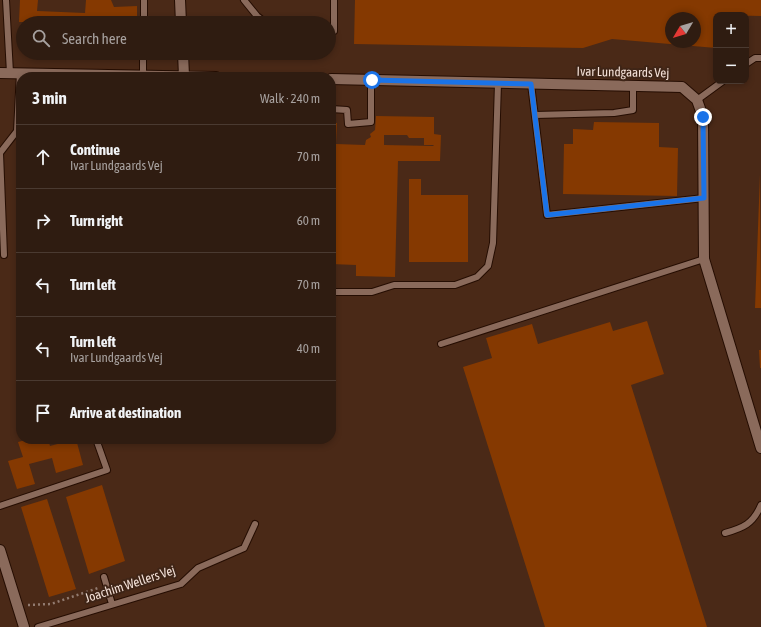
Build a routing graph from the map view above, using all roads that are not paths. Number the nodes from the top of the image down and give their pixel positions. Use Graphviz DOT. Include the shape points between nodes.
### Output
graph roads {
  1 [pos="6,0"];
  2 [pos="144,0"];
  3 [pos="180,0"];
  4 [pos="244,0"];
  5 [pos="334,0"];
  6 [pos="144,16"];
  7 [pos="181,16"];
  8 [pos="257,16"];
  9 [pos="334,16"];
  10 [pos="0,23"];
  11 [pos="7,23"];
  12 [pos="761,58"];
  13 [pos="143,60"];
  14 [pos="185,60"];
  15 [pos="749,62"];
  16 [pos="143,72"];
  17 [pos="189,72"];
  18 [pos="5,73"];
  19 [pos="16,73"];
  20 [pos="336,79"];
  21 [pos="372,80"];
  22 [pos="498,83"];
  23 [pos="531,84"];
  24 [pos="719,84"];
  25 [pos="633,86"];
  26 [pos="697,100"];
  27 [pos="336,109"];
  28 [pos="535,115"];
  29 [pos="16,132"];
  30 [pos="0,169"];
  31 [pos="704,198"];
  32 [pos="4,255"];
  33 [pos="704,260"];
  34 [pos="336,292"];
  35 [pos="441,344"];
  36 [pos="98,444"];
  37 [pos="761,448"];
  38 [pos="761,505"];
  39 [pos="0,506"];
  40 [pos="255,524"];
  41 [pos="725,533"];
  42 [pos="0,550"];
  43 [pos="104,577"];
  44 [pos="112,604"];
  45 [pos="24,627"];
  46 [pos="38,627"];
  1 -- 11 [label="lane"];
  2 -- 6 [label="lane"];
  3 -- 7 [label="street"];
  4 -- 8 [label="lane"];
  5 -- 9 [label="lane"];
  10 -- 11 [label="lane"];
  11 -- 18 [label="lane"];
  12 -- 15 [label="lane"];
  13 -- 16 [label="lane"];
  14 -- 17 [label="street"];
  18 -- 19 [label="street"];
  20 -- 21 [label="street, Ivar Lundgaards Vej"];
  21 -- 22 [label="street, Ivar Lundgaards Vej"];
  21 -- 27 [label="lane" via="371,122 348,124 347,110"];
  22 -- 23 [label="street, Ivar Lundgaards Vej"];
  22 -- 34 [label="lane" via="493,243 488,266 477,277 455,285 394,286 372,292"];
  23 -- 25 [label="street, Ivar Lundgaards Vej"];
  23 -- 28 [label="lane"];
  24 -- 26 [label="lane"];
  25 -- 26 [label="street, Ivar Lundgaards Vej" via="682,86"];
  25 -- 28 [label="lane" via="633,110"];
  26 -- 31 [label="street, Ivar Lundgaards Vej" via="703,117"];
  28 -- 31 [label="lane" via="547,215"];
  29 -- 30 [label="lane" via="0,153"];
  30 -- 32 [label="lane"];
  31 -- 33 [label="street, Ivar Lundgaards Vej"];
  33 -- 35 [label="lane"];
  33 -- 37 [label="street, Ivar Lundgaards Vej"];
  36 -- 39 [label="lane" via="107,470"];
  38 -- 41 [label="lane" via="743,528"];
  40 -- 44 [label="lane, Joachim Wellers Vej" via="244,548 198,568 181,584"];
  42 -- 45 [label="street"];
  43 -- 44 [label="lane"];
  44 -- 46 [label="lane, Joachim Wellers Vej"];
}
